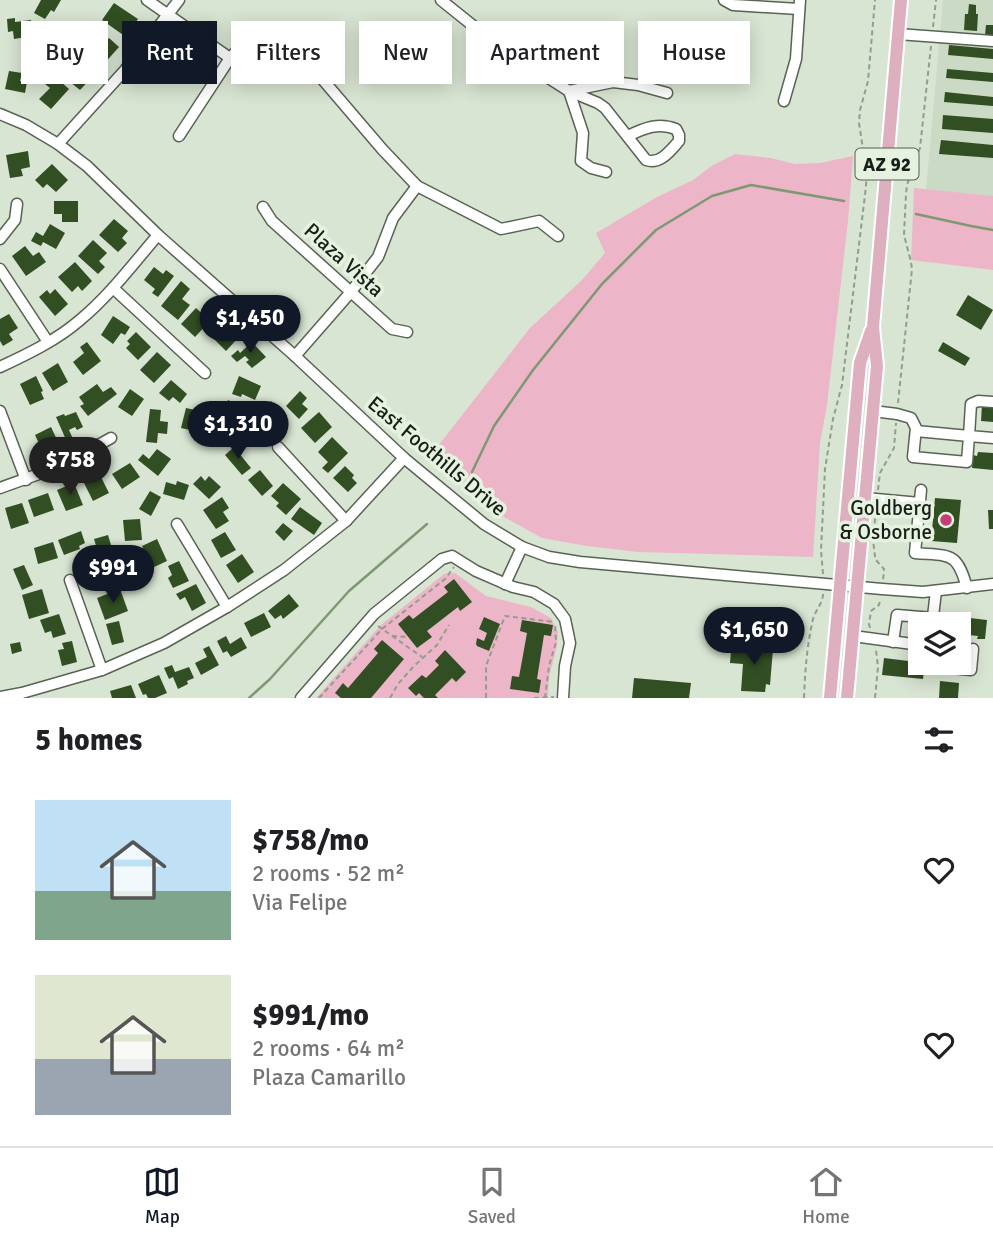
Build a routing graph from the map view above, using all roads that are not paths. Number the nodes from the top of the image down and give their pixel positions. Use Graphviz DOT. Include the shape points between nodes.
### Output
graph roads {
  1 [pos="147,0"];
  2 [pos="179,0"];
  3 [pos="441,0"];
  4 [pos="724,0"];
  5 [pos="901,0"];
  6 [pos="799,5"];
  7 [pos="167,14"];
  8 [pos="898,34"];
  9 [pos="993,41"];
  10 [pos="230,58"];
  11 [pos="569,91"];
  12 [pos="667,93"];
  13 [pos="784,101"];
  14 [pos="0,114"];
  15 [pos="179,136"];
  16 [pos="628,136"];
  17 [pos="58,144"];
  18 [pos="606,172"];
  19 [pos="417,186"];
  20 [pos="17,204"];
  21 [pos="263,207"];
  22 [pos="158,235"];
  23 [pos="558,236"];
  24 [pos="0,239"];
  25 [pos="0,269"];
  26 [pos="113,288"];
  27 [pos="350,293"];
  28 [pos="873,327"];
  29 [pos="407,332"];
  30 [pos="48,342"];
  31 [pos="295,356"];
  32 [pos="0,367"];
  33 [pos="205,373"];
  34 [pos="993,402"];
  35 [pos="0,411"];
  36 [pos="873,411"];
  37 [pos="916,431"];
  38 [pos="969,436"];
  39 [pos="111,438"];
  40 [pos="993,438"];
  41 [pos="278,447"];
  42 [pos="404,458"];
  43 [pos="26,480"];
  44 [pos="0,488"];
  45 [pos="921,489"];
  46 [pos="871,498"];
  47 [pos="920,503"];
  48 [pos="346,521"];
  49 [pos="177,524"];
  50 [pos="522,547"];
  51 [pos="70,580"];
  52 [pos="505,584"];
  53 [pos="993,584"];
  54 [pos="840,585"];
  55 [pos="857,587"];
  56 [pos="967,588"];
  57 [pos="936,591"];
  58 [pos="228,607"];
  59 [pos="934,612"];
  60 [pos="908,617"];
  61 [pos="853,636"];
  62 [pos="893,642"];
  63 [pos="908,644"];
  64 [pos="973,649"];
  65 [pos="102,670"];
  66 [pos="971,670"];
  67 [pos="562,697"];
  68 [pos="0,698"];
  69 [pos="301,698"];
  70 [pos="830,698"];
  71 [pos="847,698"];
  1 -- 7 [label="street"];
  2 -- 7 [label="street"];
  3 -- 11 [label="street" via="497,45"];
  4 -- 6 [label="street" via="733,5"];
  5 -- 8 [label="main road, AZ 92 / AZ 92"];
  6 -- 13 [label="street" via="796,60"];
  7 -- 10 [label="street"];
  7 -- 17 [label="street" via="125,70"];
  8 -- 9 [label="street"];
  8 -- 28 [label="main road, AZ 92 / AZ 92"];
  10 -- 15 [label="street"];
  10 -- 19 [label="street" via="254,33 263,31 300,53"];
  11 -- 12 [label="street" via="614,82"];
  11 -- 16 [label="street" via="605,108"];
  11 -- 18 [label="street" via="583,133 581,161"];
  14 -- 17 [label="street, East Foothills Drive"];
  16 -- 16 [label="street" via="650,162 679,141 676,129 659,124"];
  17 -- 22 [label="street, East Foothills Drive"];
  19 -- 23 [label="street" via="501,229 539,221"];
  19 -- 27 [label="street" via="393,218 378,257"];
  20 -- 24 [label="street" via="15,220"];
  21 -- 27 [label="street, Plaza Vista" via="272,221"];
  22 -- 26 [label="street"];
  22 -- 31 [label="street, East Foothills Drive"];
  25 -- 30 [label="street"];
  26 -- 30 [label="street"];
  26 -- 33 [label="street"];
  27 -- 29 [label="street, Plaza Vista" via="393,329"];
  27 -- 31 [label="street"];
  28 -- 36 [label="main road, AZ 92" via="877,366"];
  28 -- 54 [label="main road, AZ 92" via="860,363"];
  30 -- 32 [label="street"];
  31 -- 42 [label="street, East Foothills Drive"];
  34 -- 38 [label="street" via="971,404"];
  35 -- 43 [label="street"];
  36 -- 37 [label="street" via="911,418"];
  36 -- 46 [label="main road, AZ 92"];
  37 -- 38 [label="street"];
  37 -- 38 [label="street" via="914,457 967,461"];
  38 -- 40 [label="street"];
  39 -- 43 [label="street"];
  41 -- 48 [label="street"];
  42 -- 48 [label="street"];
  42 -- 50 [label="street, East Foothills Drive" via="484,524"];
  43 -- 44 [label="street"];
  45 -- 47 [label="street"];
  46 -- 47 [label="street"];
  46 -- 55 [label="main road, AZ 92"];
  47 -- 56 [label="street" via="915,552 945,555 956,561"];
  48 -- 58 [label="street"];
  49 -- 58 [label="street"];
  50 -- 52 [label="street"];
  50 -- 54 [label="street, East Foothills Drive" via="580,562"];
  51 -- 65 [label="street"];
  52 -- 67 [label="street" via="554,604 565,619 570,643"];
  52 -- 69 [label="street" via="452,556 442,559 369,619"];
  53 -- 56 [label="street, East Foothills Drive"];
  54 -- 55 [label="street, East Foothills Drive"];
  54 -- 70 [label="main road, AZ 92"];
  55 -- 57 [label="street, East Foothills Drive"];
  55 -- 61 [label="main road, AZ 92"];
  56 -- 57 [label="street, East Foothills Drive"];
  57 -- 59 [label="street"];
  58 -- 65 [label="street" via="164,643"];
  60 -- 62 [label="street" via="897,615"];
  61 -- 62 [label="street"];
  61 -- 71 [label="main road, AZ 92"];
  62 -- 63 [label="street"];
  64 -- 66 [label="street"];
  65 -- 68 [label="street"];
}
